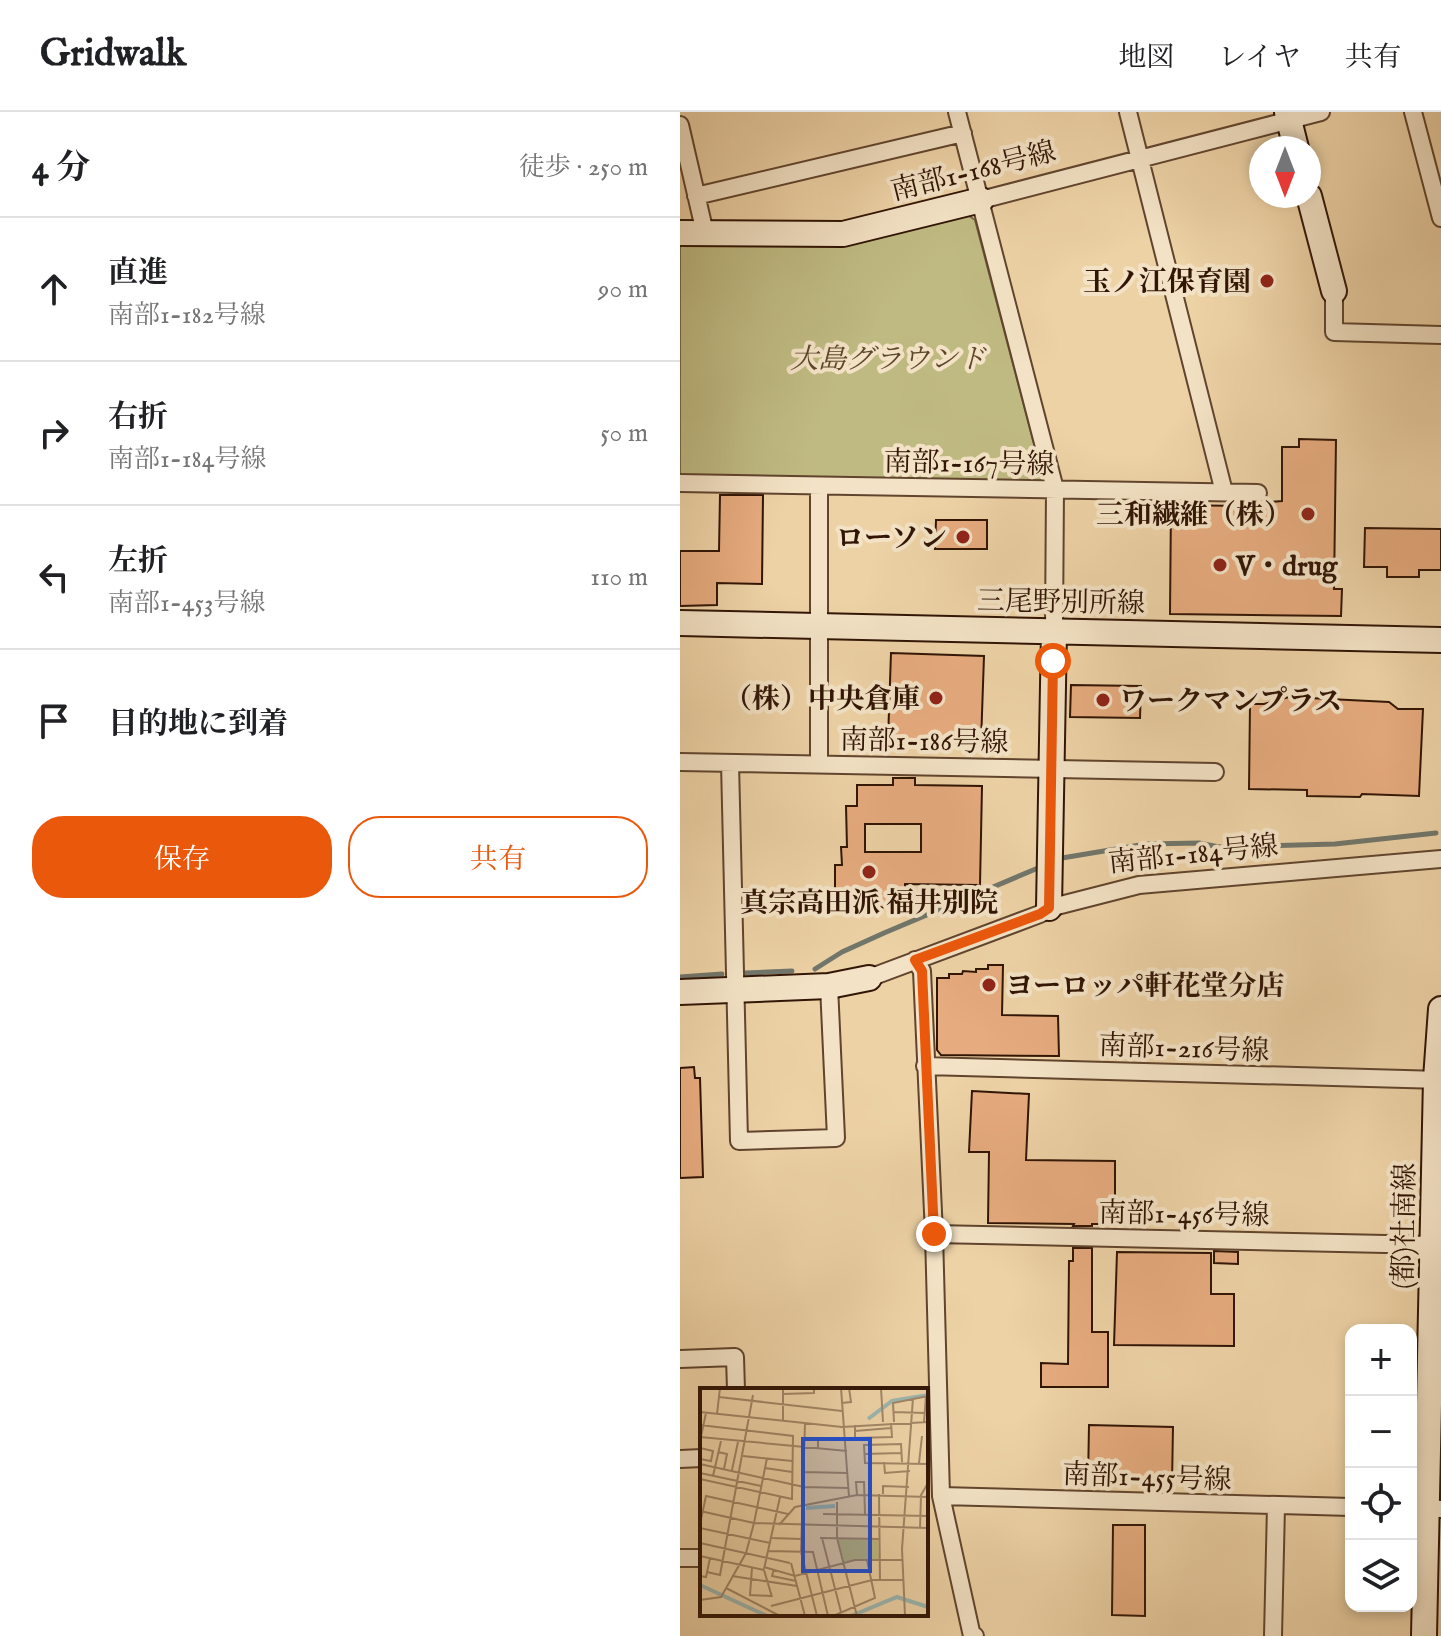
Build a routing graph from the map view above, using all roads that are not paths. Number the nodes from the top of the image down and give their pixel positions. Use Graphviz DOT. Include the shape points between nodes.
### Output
graph roads {
  1 [pos="957,112"];
  2 [pos="1128,112"];
  3 [pos="1321,112"];
  4 [pos="1413,112"];
  5 [pos="1288,116"];
  6 [pos="680,125"];
  7 [pos="963,133"];
  8 [pos="1293,136"];
  9 [pos="1140,158"];
  10 [pos="696,196"];
  11 [pos="981,200"];
  12 [pos="1312,208"];
  13 [pos="1441,218"];
  14 [pos="692,233"];
  15 [pos="1334,291"];
  16 [pos="1441,335"];
  17 [pos="680,483"];
  18 [pos="819,486"];
  19 [pos="1055,489"];
  20 [pos="1224,492"];
  21 [pos="1258,493"];
  22 [pos="680,623"];
  23 [pos="820,626"];
  24 [pos="1054,630"];
  25 [pos="1441,640"];
  26 [pos="680,762"];
  27 [pos="730,763"];
  28 [pos="819,764"];
  29 [pos="1052,769"];
  30 [pos="1215,772"];
  31 [pos="1441,859"];
  32 [pos="1049,908"];
  33 [pos="915,960"];
  34 [pos="869,978"];
  35 [pos="829,986"];
  36 [pos="734,989"];
  37 [pos="680,992"];
  38 [pos="1441,1009"];
  39 [pos="925,1066"];
  40 [pos="1439,1080"];
  41 [pos="934,1234"];
  42 [pos="1432,1245"];
  43 [pos="680,1359"];
  44 [pos="736,1388"];
  45 [pos="700,1458"];
  46 [pos="680,1459"];
  47 [pos="941,1496"];
  48 [pos="1276,1506"];
  49 [pos="1345,1507"];
  50 [pos="1426,1508"];
  51 [pos="974,1636"];
  52 [pos="1273,1636"];
  53 [pos="1424,1636"];
  1 -- 7 [label="street"];
  2 -- 9 [label="street"];
  3 -- 5 [label="street, 南部1-168号線"];
  4 -- 13 [label="street"];
  5 -- 8 [label="street"];
  5 -- 9 [label="street, 南部1-168号線"];
  6 -- 10 [label="street"];
  7 -- 10 [label="street"];
  7 -- 11 [label="street"];
  9 -- 11 [label="street, 南部1-168号線"];
  9 -- 20 [label="street"];
  10 -- 14 [label="street"];
  11 -- 14 [label="street, 南部1-168号線" via="843,234"];
  11 -- 19 [label="street"];
  12 -- 15 [label="street"];
  15 -- 16 [label="street" via="1334,332"];
  17 -- 18 [label="street, 南部1-167号線"];
  18 -- 19 [label="street, 南部1-167号線"];
  18 -- 23 [label="street"];
  19 -- 20 [label="street, 南部1-167号線"];
  19 -- 24 [label="street"];
  20 -- 21 [label="street, 南部1-167号線"];
  22 -- 23 [label="street, 三尾野別所線"];
  23 -- 24 [label="street, 三尾野別所線"];
  23 -- 28 [label="street"];
  24 -- 25 [label="street, 三尾野別所線"];
  24 -- 29 [label="street"];
  26 -- 27 [label="street, 南部1-186号線"];
  27 -- 28 [label="street, 南部1-186号線"];
  27 -- 36 [label="street"];
  28 -- 29 [label="street, 南部1-186号線"];
  29 -- 30 [label="street, 南部1-186号線"];
  29 -- 32 [label="street"];
  31 -- 32 [label="street, 南部1-184号線" via="1139,885"];
  32 -- 33 [label="street, 南部1-184号線"];
  33 -- 34 [label="street, 南部1-184号線"];
  33 -- 39 [label="street" via="922,971"];
  34 -- 35 [label="street, 南部1-184号線"];
  35 -- 36 [label="street, 南部1-184号線"];
  35 -- 36 [label="street" via="836,1138 739,1141"];
  36 -- 37 [label="street, 南部1-184号線"];
  38 -- 40 [label="street, (都)社南線"];
  39 -- 40 [label="street, 南部1-216号線"];
  39 -- 41 [label="street"];
  40 -- 42 [label="street, (都)社南線"];
  41 -- 42 [label="street, 南部1-456号線"];
  41 -- 47 [label="street"];
  42 -- 50 [label="street, (都)社南線"];
  43 -- 44 [label="street" via="735,1357"];
  45 -- 46 [label="street"];
  47 -- 48 [label="street, 南部1-455号線"];
  47 -- 51 [label="street"];
  48 -- 49 [label="street, 南部1-455号線"];
  48 -- 52 [label="street"];
  50 -- 53 [label="street, (都)社南線"];
}
